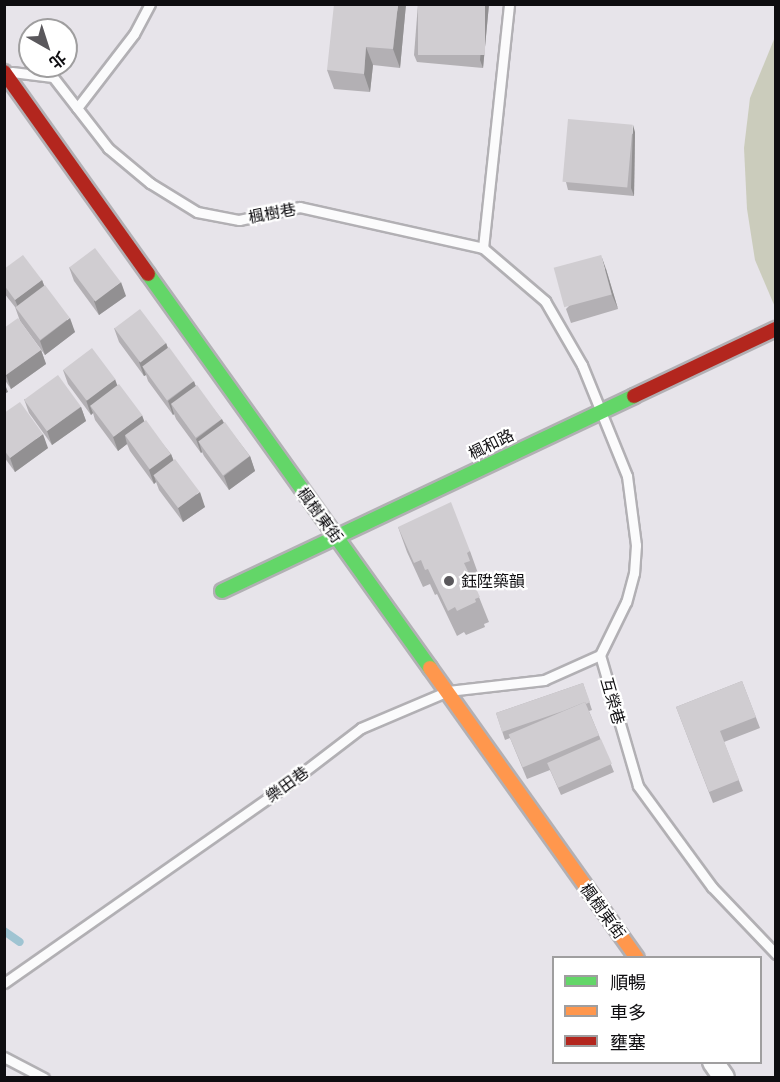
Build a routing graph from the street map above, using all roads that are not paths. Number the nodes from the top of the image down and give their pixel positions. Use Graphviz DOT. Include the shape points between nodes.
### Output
graph roads {
  1 [pos="150,4"];
  2 [pos="509,4"];
  3 [pos="4,71"];
  4 [pos="77,108"];
  5 [pos="483,248"];
  6 [pos="776,329"];
  7 [pos="599,410"];
  8 [pos="336,537"];
  9 [pos="222,591"];
  10 [pos="600,655"];
  11 [pos="448,691"];
  12 [pos="776,954"];
  13 [pos="636,956"];
  14 [pos="4,983"];
  15 [pos="4,1057"];
  16 [pos="714,1064"];
  17 [pos="44,1077"];
  18 [pos="724,1077"];
  1 -- 4 [label="lane" via="134,34"];
  2 -- 5 [label="lane"];
  3 -- 4 [label="lane, 楓樹巷" via="53,77"];
  3 -- 8 [label="street, 楓樹東街"];
  4 -- 5 [label="lane, 楓樹巷" via="108,148 150,183 197,212 239,220 300,207"];
  5 -- 7 [label="lane, 楓樹巷" via="545,301 582,365"];
  6 -- 7 [label="street, 楓和路"];
  7 -- 8 [label="street, 楓和路"];
  7 -- 10 [label="lane, 互榮巷" via="627,476 636,545 626,602"];
  8 -- 9 [label="street, 楓和路"];
  8 -- 11 [label="street, 楓樹東街"];
  10 -- 11 [label="lane, 樂田巷" via="544,680"];
  10 -- 12 [label="lane, 互榮巷" via="638,786 712,887"];
  11 -- 13 [label="street, 楓樹東街"];
  11 -- 14 [label="lane, 樂田巷" via="361,728 280,790"];
  15 -- 17 [label="lane"];
  16 -- 18 [label="street"];
}
